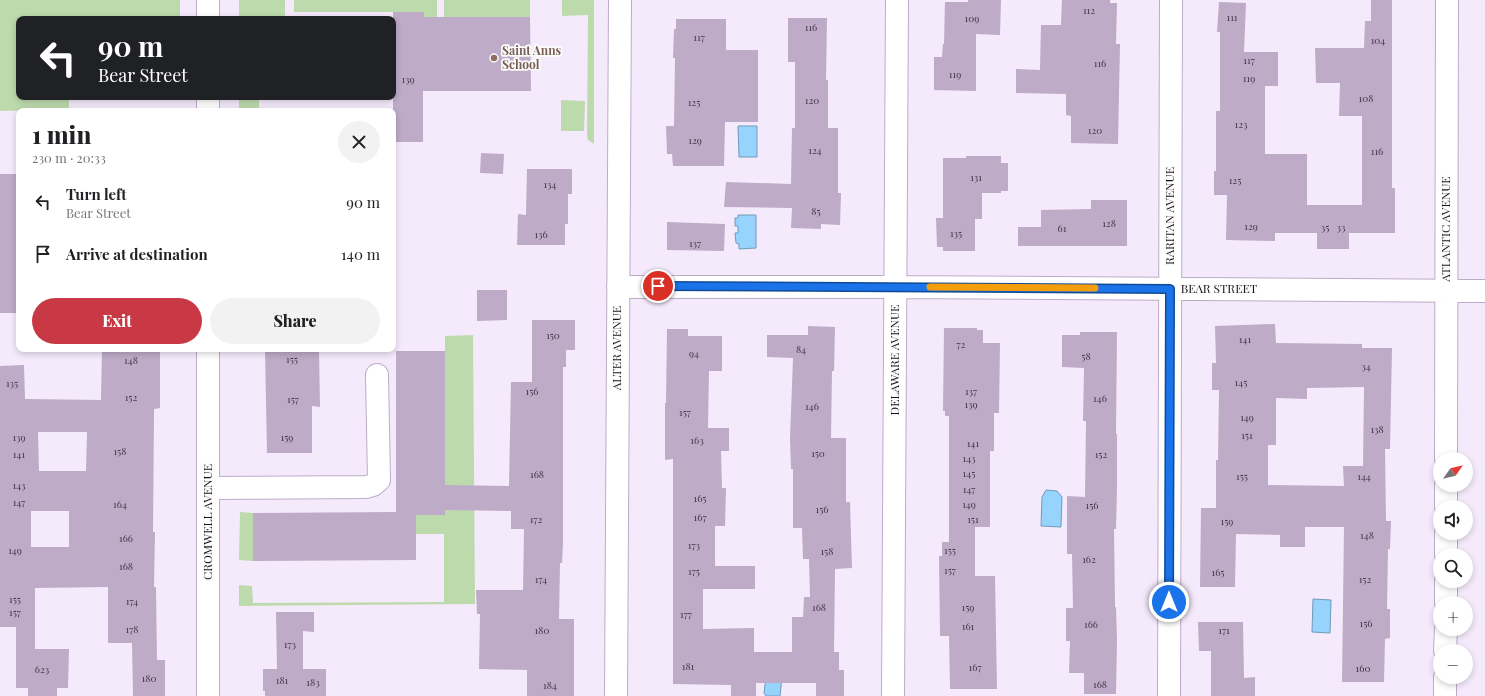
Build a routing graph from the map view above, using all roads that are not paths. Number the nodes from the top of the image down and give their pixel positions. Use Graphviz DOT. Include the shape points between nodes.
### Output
graph roads {
  1 [pos="208,0"];
  2 [pos="620,0"];
  3 [pos="897,0"];
  4 [pos="1171,0"];
  5 [pos="1448,0"];
  6 [pos="208,16"];
  7 [pos="618,286"];
  8 [pos="896,287"];
  9 [pos="1170,289"];
  10 [pos="1446,290"];
  11 [pos="1485,291"];
  12 [pos="208,352"];
  13 [pos="377,375"];
  14 [pos="1446,452"];
  15 [pos="208,488"];
  16 [pos="1446,684"];
  17 [pos="208,696"];
  18 [pos="616,696"];
  19 [pos="893,696"];
  20 [pos="1169,696"];
  21 [pos="1445,696"];
  1 -- 6 [label="street"];
  2 -- 7 [label="street, ALTER AVENUE"];
  3 -- 8 [label="street, DELAWARE AVENUE"];
  4 -- 9 [label="street, RARITAN AVENUE"];
  5 -- 10 [label="street, ATLANTIC AVENUE"];
  7 -- 8 [label="street, BEAR STREET"];
  7 -- 18 [label="street, ALTER AVENUE"];
  8 -- 9 [label="street, BEAR STREET"];
  8 -- 19 [label="street, DELAWARE AVENUE"];
  9 -- 10 [label="street, BEAR STREET"];
  9 -- 20 [label="street, RARITAN AVENUE"];
  10 -- 11 [label="street, BEAR STREET"];
  10 -- 14 [label="street, ATLANTIC AVENUE"];
  12 -- 15 [label="street, CROMWELL AVENUE"];
  13 -- 15 [label="street" via="378,480 373,485"];
  15 -- 17 [label="street, CROMWELL AVENUE"];
  16 -- 21 [label="street"];
}
